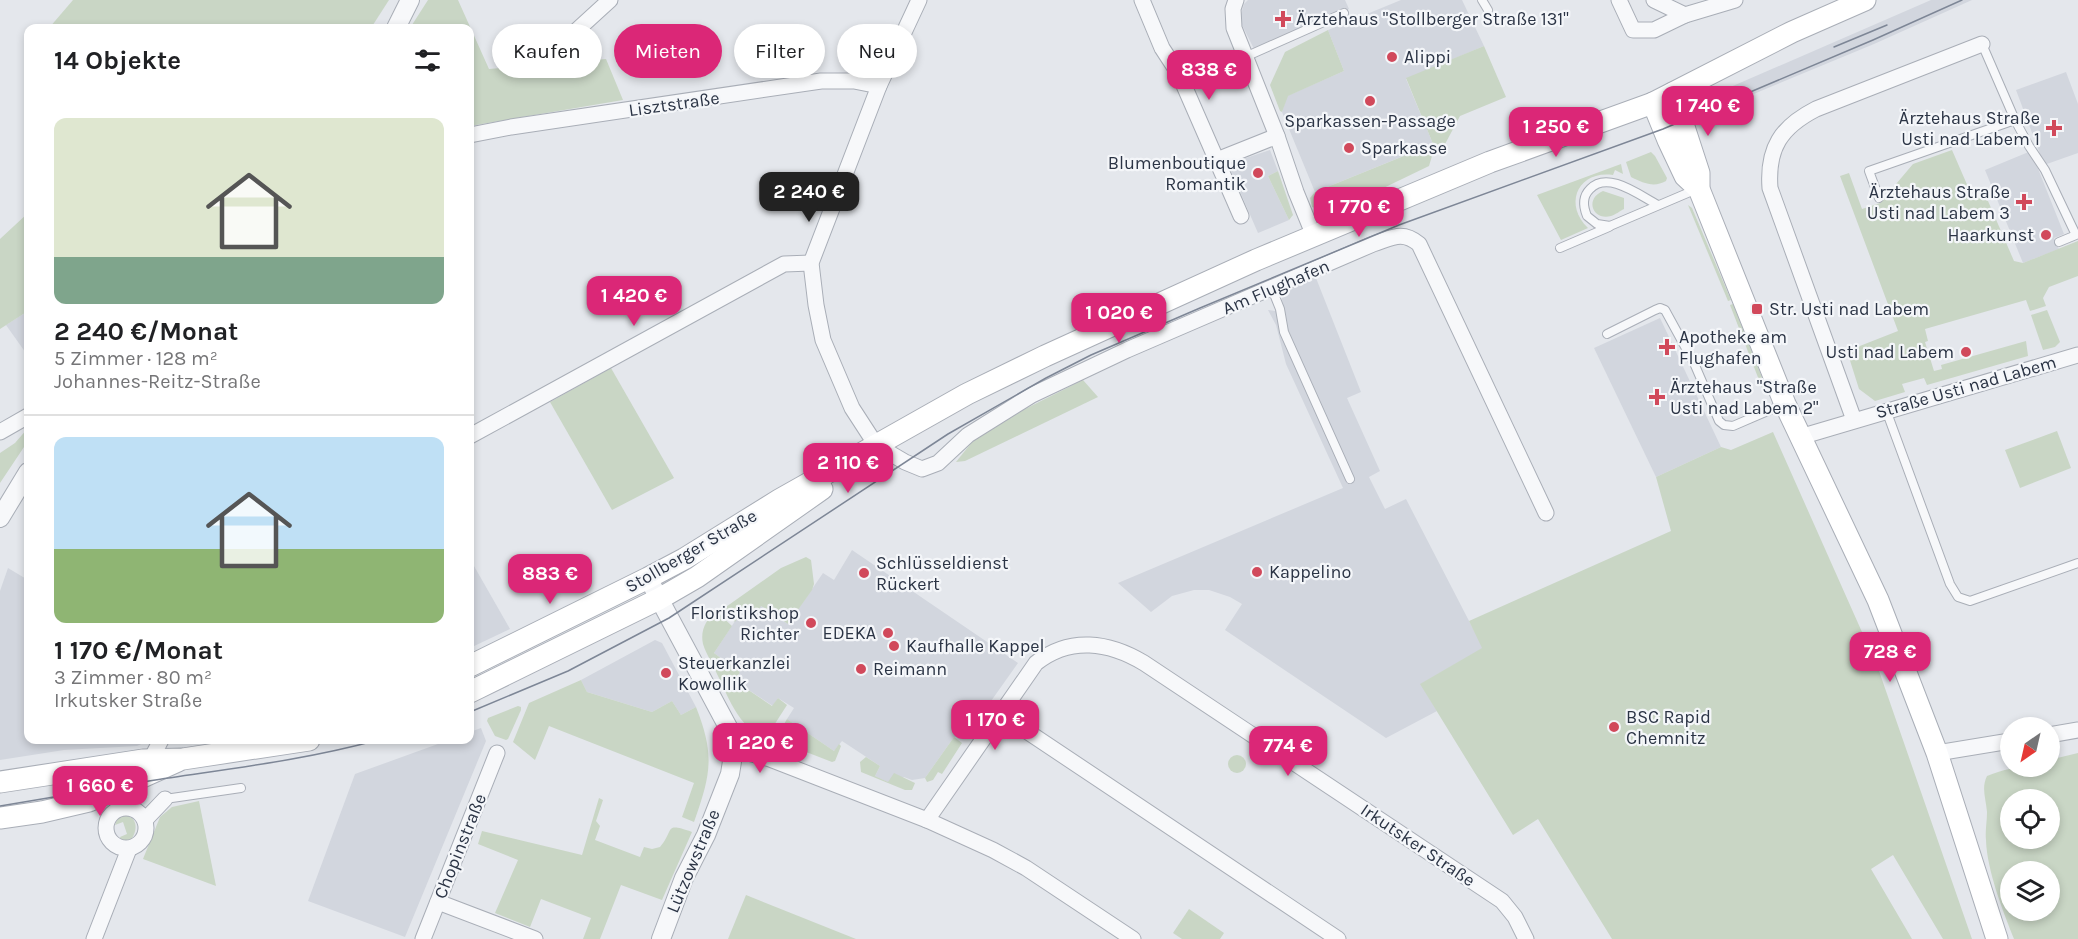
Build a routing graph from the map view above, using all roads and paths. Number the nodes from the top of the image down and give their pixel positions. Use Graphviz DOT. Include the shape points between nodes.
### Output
graph roads {
  1 [pos="410,0"];
  2 [pos="610,0"];
  3 [pos="919,0"];
  4 [pos="1142,0"];
  5 [pos="1236,0"];
  6 [pos="1482,0"];
  7 [pos="1619,0"];
  8 [pos="1654,0"];
  9 [pos="1735,0"];
  10 [pos="1865,0"];
  11 [pos="1488,10"];
  12 [pos="1344,14"];
  13 [pos="1685,15"];
  14 [pos="398,24"];
  15 [pos="584,24"];
  16 [pos="1982,44"];
  17 [pos="1245,57"];
  18 [pos="879,86"];
  19 [pos="1673,93"];
  20 [pos="1653,103"];
  21 [pos="2015,120"];
  22 [pos="474,134"];
  23 [pos="1277,136"];
  24 [pos="1217,160"];
  25 [pos="1699,189"];
  26 [pos="1879,198"];
  27 [pos="1658,205"];
  28 [pos="1241,216"];
  29 [pos="1610,226"];
  30 [pos="1314,236"];
  31 [pos="2059,242"];
  32 [pos="1560,248"];
  33 [pos="812,263"];
  34 [pos="1272,289"];
  35 [pos="1607,334"];
  36 [pos="2078,354"];
  37 [pos="1785,404"];
  38 [pos="1886,411"];
  39 [pos="24,418"];
  40 [pos="1854,420"];
  41 [pos="0,432"];
  42 [pos="474,434"];
  43 [pos="1800,437"];
  44 [pos="876,445"];
  45 [pos="24,479"];
  46 [pos="1350,479"];
  47 [pos="1546,513"];
  48 [pos="0,518"];
  49 [pos="2078,563"];
  50 [pos="648,579"];
  51 [pos="659,599"];
  52 [pos="474,664"];
  53 [pos="474,690"];
  54 [pos="1001,714"];
  55 [pos="2078,730"];
  56 [pos="2060,733"];
  57 [pos="2000,743"];
  58 [pos="160,744"];
  59 [pos="258,744"];
  60 [pos="279,744"];
  61 [pos="249,748"];
  62 [pos="734,749"];
  63 [pos="497,753"];
  64 [pos="1937,753"];
  65 [pos="151,759"];
  66 [pos="183,759"];
  67 [pos="0,782"];
  68 [pos="242,788"];
  69 [pos="165,799"];
  70 [pos="0,818"];
  71 [pos="145,820"];
  72 [pos="927,820"];
  73 [pos="129,849"];
  74 [pos="438,902"];
  75 [pos="94,939"];
  76 [pos="423,939"];
  77 [pos="536,939"];
  78 [pos="661,939"];
  79 [pos="1133,939"];
  80 [pos="1338,939"];
  81 [pos="1526,939"];
  82 [pos="1997,939"];
  1 -- 14 [label="street"];
  2 -- 15 [label="street"];
  3 -- 18 [label="street"];
  4 -- 24 [label="street"];
  5 -- 17 [label="street" via="1233,28"];
  6 -- 11 [label="lane"];
  7 -- 13 [label="street" via="1633,30 1654,30"];
  8 -- 13 [label="street"];
  9 -- 13 [label="street"];
  10 -- 19 [label="main road, Stollberger Straße" via="1792,32"];
  12 -- 17 [label="lane"];
  16 -- 21 [label="lane, Straße Usti nad Labem"];
  16 -- 40 [label="street, Straße Usti nad Labem" via="1796,119 1777,142 1769,161 1770,188"];
  17 -- 23 [label="street"];
  18 -- 22 [label="street, Lisztstraße" via="820,81"];
  18 -- 33 [label="street"];
  19 -- 20 [label="main road, Stollberger Straße"];
  19 -- 25 [label="main road" via="1698,173"];
  20 -- 25 [label="main road" via="1685,176"];
  20 -- 30 [label="main road, Stollberger Straße" via="1490,162"];
  21 -- 26 [label="lane" via="1869,171"];
  21 -- 31 [label="lane, Straße Usti nad Labem" via="2045,170 2076,236"];
  23 -- 24 [label="street"];
  23 -- 30 [label="street"];
  24 -- 28 [label="street"];
  25 -- 27 [label="lane"];
  25 -- 37 [label="main road"];
  27 -- 29 [label="lane"];
  27 -- 29 [label="lane" via="1611,182 1599,183 1587,193 1584,208 1597,224"];
  29 -- 32 [label="lane"];
  30 -- 44 [label="main road, Stollberger Straße" via="1045,356"];
  33 -- 42 [label="street" via="784,264"];
  33 -- 44 [label="street" via="823,340 852,408"];
  34 -- 44 [label="street, Am Flughafen" via="1032,395 968,435 938,463 922,470"];
  34 -- 46 [label="lane" via="1284,332"];
  34 -- 47 [label="street, Am Flughafen" via="1402,235 1419,244"];
  35 -- 37 [label="lane" via="1660,308 1665,310 1694,363 1724,425 1733,426"];
  36 -- 38 [label="street, Straße Usti nad Labem"];
  37 -- 43 [label="main road"];
  38 -- 40 [label="street, Straße Usti nad Labem"];
  38 -- 49 [label="lane" via="1950,585 1958,597 1970,601"];
  39 -- 41 [label="street"];
  40 -- 43 [label="street, Straße Usti nad Labem"];
  43 -- 64 [label="main road" via="1878,600"];
  44 -- 50 [label="main road, Stollberger Straße"];
  44 -- 51 [label="main road, Stollberger Straße" via="858,463 784,516"];
  45 -- 48 [label="street"];
  50 -- 51 [label="street"];
  50 -- 52 [label="main road, Stollberger Straße"];
  51 -- 53 [label="main road, Stollberger Straße"];
  51 -- 62 [label="street" via="729,729"];
  54 -- 72 [label="street, Irkutsker Straße"];
  54 -- 80 [label="street"];
  54 -- 81 [label="street, Irkutsker Straße" via="1036,663 1048,654 1079,645 1127,652 1502,901"];
  55 -- 56 [label="street"];
  57 -- 64 [label="street"];
  58 -- 65 [label="street"];
  59 -- 61 [label="main road"];
  60 -- 61 [label="main road"];
  61 -- 66 [label="main road"];
  62 -- 72 [label="street" via="770,759"];
  62 -- 78 [label="street, Lützowstraße" via="726,784"];
  63 -- 74 [label="street, Chopinstraße"];
  64 -- 82 [label="main road"];
  65 -- 66 [label="main road"];
  65 -- 67 [label="main road"];
  66 -- 70 [label="main road" via="89,801"];
  68 -- 69 [label="lane"];
  69 -- 71 [label="street"];
  71 -- 73 [label="street" via="146,835"];
  71 -- 73 [label="street" via="136,810 125,808 108,819 106,829 111,841"];
  72 -- 79 [label="street" via="1026,868"];
  73 -- 75 [label="street"];
  74 -- 76 [label="street, Chopinstraße"];
  74 -- 77 [label="street"];
}
